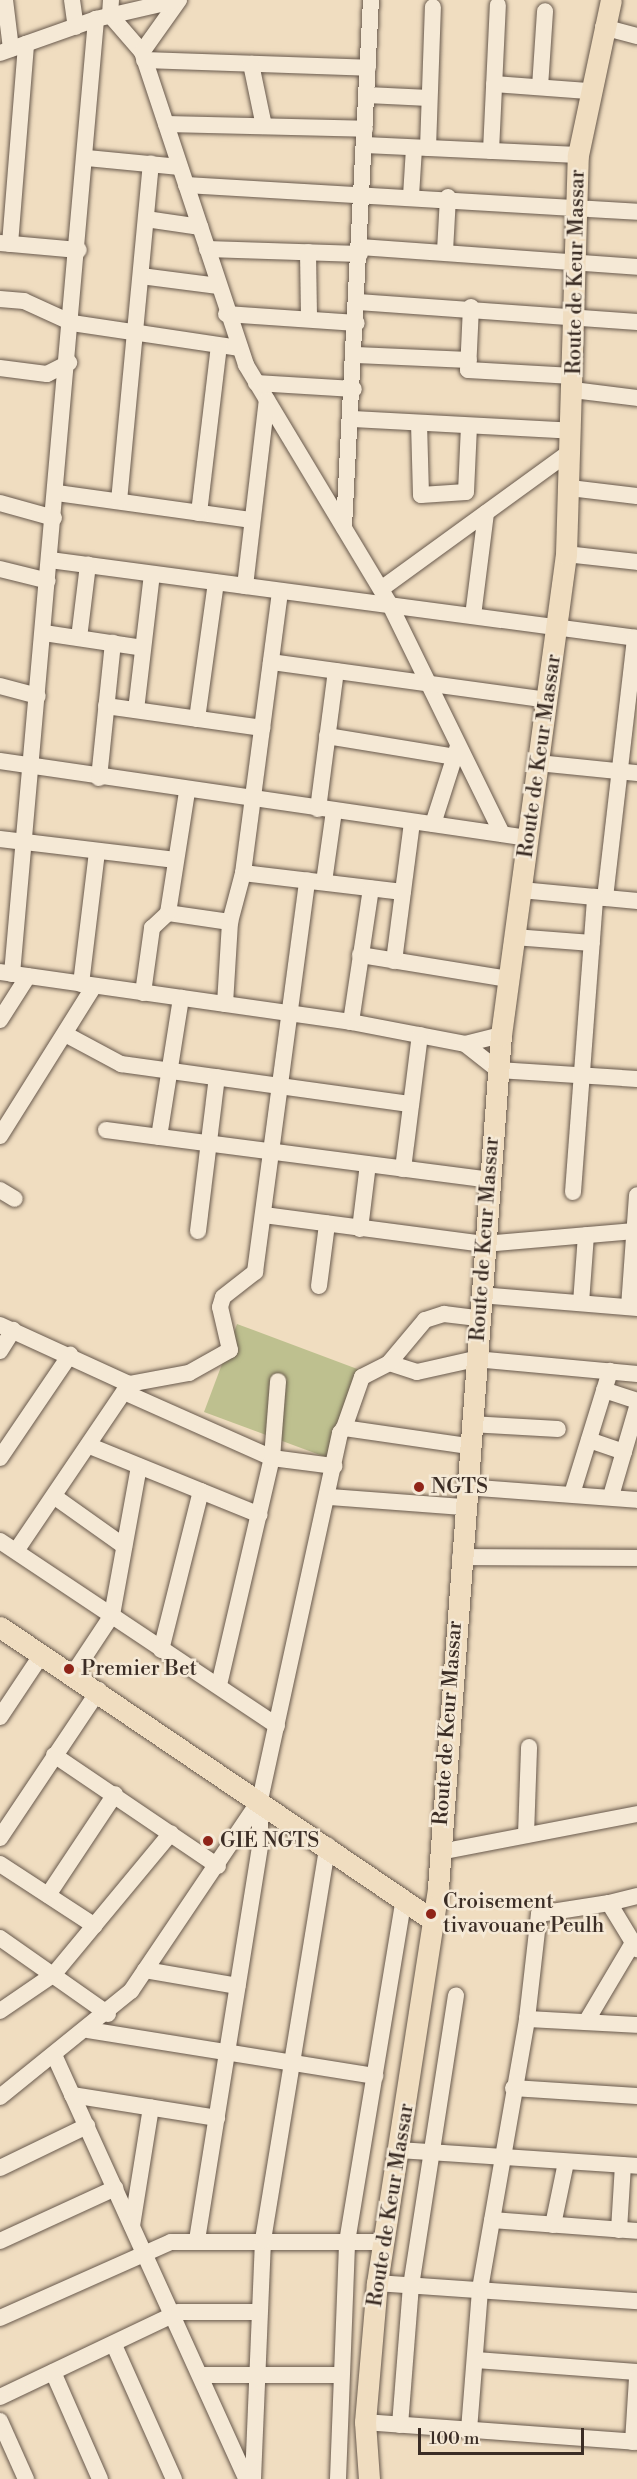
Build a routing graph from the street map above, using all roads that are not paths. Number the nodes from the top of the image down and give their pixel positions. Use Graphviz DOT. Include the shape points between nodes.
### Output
graph roads {
  1 [pos="5,0"];
  2 [pos="72,0"];
  3 [pos="179,0"];
  4 [pos="371,0"];
  5 [pos="611,0"];
  6 [pos="498,5"];
  7 [pos="433,7"];
  8 [pos="545,11"];
  9 [pos="106,12"];
  10 [pos="76,27"];
  11 [pos="603,27"];
  12 [pos="637,36"];
  13 [pos="12,48"];
  14 [pos="143,56"];
  15 [pos="251,64"];
  16 [pos="368,68"];
  17 [pos="494,84"];
  18 [pos="540,87"];
  19 [pos="588,90"];
  20 [pos="367,95"];
  21 [pos="429,98"];
  22 [pos="166,124"];
  23 [pos="264,126"];
  24 [pos="365,137"];
  25 [pos="421,148"];
  26 [pos="491,151"];
  27 [pos="578,155"];
  28 [pos="87,158"];
  29 [pos="151,164"];
  30 [pos="180,167"];
  31 [pos="6,179"];
  32 [pos="186,185"];
  33 [pos="363,193"];
  34 [pos="411,196"];
  35 [pos="448,197"];
  36 [pos="576,205"];
  37 [pos="637,212"];
  38 [pos="146,219"];
  39 [pos="200,227"];
  40 [pos="5,244"];
  41 [pos="207,249"];
  42 [pos="79,250"];
  43 [pos="360,250"];
  44 [pos="445,251"];
  45 [pos="308,252"];
  46 [pos="576,260"];
  47 [pos="637,267"];
  48 [pos="141,276"];
  49 [pos="219,286"];
  50 [pos="0,299"];
  51 [pos="358,302"];
  52 [pos="471,307"];
  53 [pos="226,314"];
  54 [pos="574,315"];
  55 [pos="309,319"];
  56 [pos="637,322"];
  57 [pos="72,323"];
  58 [pos="357,323"];
  59 [pos="136,333"];
  60 [pos="219,346"];
  61 [pos="240,348"];
  62 [pos="356,355"];
  63 [pos="469,360"];
  64 [pos="69,363"];
  65 [pos="0,368"];
  66 [pos="256,383"];
  67 [pos="573,383"];
  68 [pos="354,389"];
  69 [pos="637,398"];
  70 [pos="267,400"];
  71 [pos="353,419"];
  72 [pos="419,423"];
  73 [pos="469,426"];
  74 [pos="572,441"];
  75 [pos="570,488"];
  76 [pos="57,493"];
  77 [pos="637,496"];
  78 [pos="119,501"];
  79 [pos="0,504"];
  80 [pos="199,513"];
  81 [pos="486,513"];
  82 [pos="54,518"];
  83 [pos="252,519"];
  84 [pos="344,527"];
  85 [pos="566,554"];
  86 [pos="50,560"];
  87 [pos="637,562"];
  88 [pos="88,565"];
  89 [pos="0,569"];
  90 [pos="152,574"];
  91 [pos="48,582"];
  92 [pos="216,582"];
  93 [pos="245,586"];
  94 [pos="381,590"];
  95 [pos="280,591"];
  96 [pos="390,605"];
  97 [pos="473,616"];
  98 [pos="558,628"];
  99 [pos="44,633"];
  100 [pos="636,638"];
  101 [pos="79,639"];
  102 [pos="113,644"];
  103 [pos="143,648"];
  104 [pos="271,662"];
  105 [pos="336,671"];
  106 [pos="431,684"];
  107 [pos="0,687"];
  108 [pos="38,696"];
  109 [pos="548,700"];
  110 [pos="106,706"];
  111 [pos="136,710"];
  112 [pos="197,719"];
  113 [pos="262,728"];
  114 [pos="327,736"];
  115 [pos="457,750"];
  116 [pos="0,761"];
  117 [pos="538,764"];
  118 [pos="31,769"];
  119 [pos="620,772"];
  120 [pos="637,773"];
  121 [pos="99,778"];
  122 [pos="187,791"];
  123 [pos="252,800"];
  124 [pos="326,810"];
  125 [pos="412,822"];
  126 [pos="433,824"];
  127 [pos="502,834"];
  128 [pos="528,838"];
  129 [pos="0,839"];
  130 [pos="24,842"];
  131 [pos="98,851"];
  132 [pos="176,860"];
  133 [pos="243,873"];
  134 [pos="307,880"];
  135 [pos="324,882"];
  136 [pos="371,888"];
  137 [pos="520,890"];
  138 [pos="403,892"];
  139 [pos="600,898"];
  140 [pos="637,901"];
  141 [pos="168,913"];
  142 [pos="230,922"];
  143 [pos="514,937"];
  144 [pos="592,943"];
  145 [pos="360,955"];
  146 [pos="394,961"];
  147 [pos="13,974"];
  148 [pos="508,979"];
  149 [pos="87,985"];
  150 [pos="142,993"];
  151 [pos="181,998"];
  152 [pos="225,1005"];
  153 [pos="290,1014"];
  154 [pos="0,1020"];
  155 [pos="351,1022"];
  156 [pos="65,1034"];
  157 [pos="420,1035"];
  158 [pos="501,1035"];
  159 [pos="465,1044"];
  160 [pos="498,1070"];
  161 [pos="171,1071"];
  162 [pos="582,1075"];
  163 [pos="217,1077"];
  164 [pos="637,1079"];
  165 [pos="280,1086"];
  166 [pos="411,1104"];
  167 [pos="2,1130"];
  168 [pos="106,1130"];
  169 [pos="159,1137"];
  170 [pos="209,1144"];
  171 [pos="272,1152"];
  172 [pos="368,1164"];
  173 [pos="403,1169"];
  174 [pos="489,1180"];
  175 [pos="0,1190"];
  176 [pos="573,1192"];
  177 [pos="637,1195"];
  178 [pos="15,1199"];
  179 [pos="264,1215"];
  180 [pos="327,1224"];
  181 [pos="360,1228"];
  182 [pos="198,1231"];
  183 [pos="636,1231"];
  184 [pos="586,1235"];
  185 [pos="484,1244"];
  186 [pos="319,1286"];
  187 [pos="480,1295"];
  188 [pos="581,1303"];
  189 [pos="633,1307"];
  190 [pos="478,1318"];
  191 [pos="7,1328"];
  192 [pos="0,1351"];
  193 [pos="70,1356"];
  194 [pos="475,1359"];
  195 [pos="389,1363"];
  196 [pos="610,1371"];
  197 [pos="637,1374"];
  198 [pos="278,1382"];
  199 [pos="127,1388"];
  200 [pos="604,1390"];
  201 [pos="637,1401"];
  202 [pos="637,1407"];
  203 [pos="470,1424"];
  204 [pos="344,1428"];
  205 [pos="558,1429"];
  206 [pos="589,1440"];
  207 [pos="90,1446"];
  208 [pos="468,1446"];
  209 [pos="624,1452"];
  210 [pos="0,1456"];
  211 [pos="272,1458"];
  212 [pos="139,1466"];
  213 [pos="334,1466"];
  214 [pos="201,1491"];
  215 [pos="573,1494"];
  216 [pos="611,1496"];
  217 [pos="54,1497"];
  218 [pos="330,1497"];
  219 [pos="464,1497"];
  220 [pos="637,1500"];
  221 [pos="260,1515"];
  222 [pos="0,1541"];
  223 [pos="124,1546"];
  224 [pos="16,1551"];
  225 [pos="460,1557"];
  226 [pos="637,1558"];
  227 [pos="111,1615"];
  228 [pos="0,1627"];
  229 [pos="162,1650"];
  230 [pos="42,1654"];
  231 [pos="73,1674"];
  232 [pos="219,1685"];
  233 [pos="99,1690"];
  234 [pos="0,1717"];
  235 [pos="277,1726"];
  236 [pos="529,1747"];
  237 [pos="54,1755"];
  238 [pos="115,1794"];
  239 [pos="260,1800"];
  240 [pos="637,1814"];
  241 [pos="171,1833"];
  242 [pos="526,1835"];
  243 [pos="0,1838"];
  244 [pos="328,1845"];
  245 [pos="440,1852"];
  246 [pos="0,1864"];
  247 [pos="218,1866"];
  248 [pos="48,1895"];
  249 [pos="637,1896"];
  250 [pos="404,1899"];
  251 [pos="609,1903"];
  252 [pos="434,1921"];
  253 [pos="95,1926"];
  254 [pos="0,1938"];
  255 [pos="635,1946"];
  256 [pos="145,1970"];
  257 [pos="54,1974"];
  258 [pos="238,1986"];
  259 [pos="456,1995"];
  260 [pos="0,2011"];
  261 [pos="108,2014"];
  262 [pos="526,2019"];
  263 [pos="586,2022"];
  264 [pos="637,2025"];
  265 [pos="88,2030"];
  266 [pos="227,2052"];
  267 [pos="55,2057"];
  268 [pos="292,2063"];
  269 [pos="375,2076"];
  270 [pos="513,2088"];
  271 [pos="72,2095"];
  272 [pos="637,2096"];
  273 [pos="0,2097"];
  274 [pos="151,2108"];
  275 [pos="217,2118"];
  276 [pos="87,2127"];
  277 [pos="399,2150"];
  278 [pos="430,2154"];
  279 [pos="502,2158"];
  280 [pos="566,2162"];
  281 [pos="630,2166"];
  282 [pos="0,2168"];
  283 [pos="115,2188"];
  284 [pos="492,2220"];
  285 [pos="553,2225"];
  286 [pos="132,2226"];
  287 [pos="619,2230"];
  288 [pos="637,2231"];
  289 [pos="197,2240"];
  290 [pos="263,2240"];
  291 [pos="0,2241"];
  292 [pos="347,2242"];
  293 [pos="384,2242"];
  294 [pos="145,2253"];
  295 [pos="377,2283"];
  296 [pos="411,2286"];
  297 [pos="480,2289"];
  298 [pos="637,2301"];
  299 [pos="258,2312"];
  300 [pos="174,2317"];
  301 [pos="0,2318"];
  302 [pos="114,2344"];
  303 [pos="476,2360"];
  304 [pos="53,2372"];
  305 [pos="637,2372"];
  306 [pos="339,2374"];
  307 [pos="200,2375"];
  308 [pos="254,2375"];
  309 [pos="637,2378"];
  310 [pos="0,2397"];
  311 [pos="0,2421"];
  312 [pos="365,2422"];
  313 [pos="400,2425"];
  314 [pos="469,2430"];
  315 [pos="635,2442"];
  316 [pos="26,2479"];
  317 [pos="100,2479"];
  318 [pos="174,2479"];
  319 [pos="246,2479"];
  320 [pos="254,2479"];
  321 [pos="338,2479"];
  322 [pos="369,2479"];
  1 -- 13 [label="street"];
  2 -- 10 [label="street"];
  3 -- 9 [label="street"];
  3 -- 14 [label="street"];
  4 -- 16 [label="street"];
  5 -- 11 [label="main road, Route de Keur Massar"];
  6 -- 17 [label="street"];
  7 -- 21 [label="street"];
  8 -- 18 [label="street"];
  9 -- 10 [label="street"];
  9 -- 14 [label="street"];
  9 -- 28 [label="street"];
  10 -- 13 [label="street"];
  11 -- 12 [label="street"];
  11 -- 19 [label="main road, Route de Keur Massar"];
  13 -- 31 [label="street"];
  14 -- 15 [label="street"];
  14 -- 22 [label="street"];
  15 -- 16 [label="street"];
  15 -- 23 [label="street"];
  16 -- 20 [label="street"];
  17 -- 18 [label="street"];
  17 -- 26 [label="street"];
  18 -- 19 [label="street"];
  19 -- 27 [label="main road, Route de Keur Massar"];
  20 -- 21 [label="street"];
  20 -- 24 [label="street"];
  21 -- 25 [label="street"];
  22 -- 23 [label="street"];
  22 -- 30 [label="street"];
  23 -- 24 [label="street"];
  24 -- 25 [label="street"];
  24 -- 33 [label="street"];
  25 -- 26 [label="street"];
  25 -- 34 [label="street"];
  26 -- 27 [label="street"];
  27 -- 36 [label="main road, Route de Keur Massar"];
  28 -- 29 [label="street"];
  28 -- 42 [label="street"];
  29 -- 30 [label="street"];
  29 -- 38 [label="street"];
  30 -- 32 [label="street"];
  31 -- 40 [label="street"];
  32 -- 33 [label="street"];
  32 -- 39 [label="street"];
  33 -- 34 [label="street"];
  33 -- 43 [label="street"];
  34 -- 35 [label="street"];
  35 -- 36 [label="street"];
  35 -- 44 [label="street"];
  36 -- 37 [label="street"];
  36 -- 46 [label="main road, Route de Keur Massar"];
  38 -- 39 [label="street"];
  38 -- 48 [label="street"];
  39 -- 41 [label="street"];
  40 -- 42 [label="street"];
  41 -- 45 [label="street"];
  41 -- 49 [label="street"];
  42 -- 57 [label="street"];
  43 -- 44 [label="street"];
  43 -- 45 [label="street"];
  43 -- 51 [label="street"];
  44 -- 46 [label="street"];
  45 -- 55 [label="street"];
  46 -- 47 [label="street"];
  46 -- 54 [label="main road, Route de Keur Massar"];
  48 -- 49 [label="street"];
  48 -- 59 [label="street"];
  49 -- 53 [label="street"];
  50 -- 57 [label="street" via="24,301"];
  51 -- 52 [label="street"];
  51 -- 58 [label="street"];
  52 -- 54 [label="street"];
  52 -- 63 [label="street"];
  53 -- 55 [label="street"];
  53 -- 61 [label="street"];
  54 -- 56 [label="street"];
  54 -- 67 [label="main road, Route de Keur Massar"];
  55 -- 58 [label="street"];
  57 -- 59 [label="street"];
  57 -- 64 [label="street"];
  58 -- 62 [label="street"];
  59 -- 60 [label="street"];
  59 -- 78 [label="street"];
  60 -- 61 [label="street"];
  60 -- 80 [label="street"];
  61 -- 66 [label="street"];
  62 -- 63 [label="street"];
  62 -- 68 [label="street"];
  63 -- 67 [label="street" via="468,370"];
  64 -- 65 [label="street" via="47,374"];
  64 -- 76 [label="street"];
  66 -- 68 [label="street"];
  66 -- 70 [label="street"];
  67 -- 69 [label="street"];
  67 -- 74 [label="main road, Route de Keur Massar"];
  68 -- 71 [label="street"];
  70 -- 83 [label="street"];
  70 -- 84 [label="street"];
  71 -- 72 [label="street"];
  71 -- 84 [label="street"];
  72 -- 73 [label="street"];
  72 -- 73 [label="street" via="421,495 466,492"];
  73 -- 74 [label="street"];
  74 -- 75 [label="main road, Route de Keur Massar"];
  74 -- 81 [label="street"];
  75 -- 77 [label="street"];
  75 -- 85 [label="main road, Route de Keur Massar"];
  76 -- 78 [label="street"];
  76 -- 82 [label="street"];
  78 -- 80 [label="street"];
  79 -- 82 [label="street"];
  80 -- 83 [label="street"];
  81 -- 94 [label="street"];
  81 -- 97 [label="street"];
  82 -- 86 [label="street"];
  83 -- 93 [label="street"];
  84 -- 94 [label="street"];
  85 -- 87 [label="street"];
  85 -- 98 [label="main road, Route de Keur Massar"];
  86 -- 88 [label="street"];
  86 -- 91 [label="street"];
  88 -- 90 [label="street"];
  88 -- 101 [label="street"];
  89 -- 91 [label="street"];
  90 -- 92 [label="street"];
  90 -- 103 [label="street"];
  91 -- 99 [label="street"];
  92 -- 93 [label="street"];
  92 -- 112 [label="street"];
  93 -- 95 [label="street"];
  94 -- 96 [label="street"];
  95 -- 96 [label="street"];
  95 -- 104 [label="street"];
  96 -- 97 [label="street"];
  96 -- 106 [label="street"];
  97 -- 98 [label="street"];
  98 -- 100 [label="street"];
  98 -- 109 [label="main road, Route de Keur Massar"];
  99 -- 101 [label="street"];
  99 -- 108 [label="street"];
  100 -- 119 [label="street"];
  101 -- 102 [label="street"];
  102 -- 103 [label="street"];
  102 -- 110 [label="street"];
  103 -- 111 [label="street"];
  104 -- 105 [label="street"];
  104 -- 113 [label="street"];
  105 -- 106 [label="street"];
  105 -- 114 [label="street"];
  106 -- 109 [label="street"];
  106 -- 115 [label="street"];
  107 -- 108 [label="street"];
  108 -- 118 [label="street"];
  109 -- 117 [label="main road, Route de Keur Massar"];
  110 -- 111 [label="street"];
  110 -- 121 [label="street"];
  111 -- 112 [label="street"];
  112 -- 113 [label="street"];
  113 -- 123 [label="street"];
  114 -- 115 [label="street"];
  114 -- 124 [label="street"];
  115 -- 126 [label="street"];
  115 -- 127 [label="street"];
  116 -- 118 [label="street"];
  117 -- 119 [label="street"];
  117 -- 128 [label="main road, Route de Keur Massar"];
  118 -- 121 [label="street"];
  118 -- 130 [label="street"];
  119 -- 120 [label="street"];
  119 -- 139 [label="street"];
  121 -- 122 [label="street"];
  122 -- 123 [label="street"];
  122 -- 132 [label="street"];
  123 -- 124 [label="street"];
  123 -- 133 [label="street"];
  124 -- 125 [label="street"];
  124 -- 135 [label="street"];
  125 -- 126 [label="street"];
  125 -- 138 [label="street"];
  126 -- 127 [label="street"];
  127 -- 128 [label="street"];
  128 -- 137 [label="main road, Route de Keur Massar"];
  129 -- 130 [label="street"];
  130 -- 131 [label="street"];
  130 -- 147 [label="street"];
  131 -- 132 [label="street"];
  131 -- 149 [label="street"];
  132 -- 141 [label="street"];
  133 -- 134 [label="street"];
  133 -- 142 [label="street"];
  134 -- 135 [label="street"];
  134 -- 153 [label="street"];
  135 -- 136 [label="street"];
  136 -- 138 [label="street"];
  136 -- 145 [label="street"];
  137 -- 139 [label="street"];
  137 -- 143 [label="main road, Route de Keur Massar"];
  138 -- 146 [label="street"];
  139 -- 140 [label="street"];
  139 -- 144 [label="street"];
  141 -- 142 [label="street"];
  141 -- 150 [label="street" via="152,928"];
  142 -- 152 [label="street"];
  143 -- 144 [label="street"];
  143 -- 148 [label="main road, Route de Keur Massar"];
  144 -- 162 [label="street"];
  145 -- 146 [label="street"];
  145 -- 155 [label="street"];
  146 -- 148 [label="street"];
  147 -- 149 [label="street"];
  147 -- 154 [label="street"];
  148 -- 158 [label="main road, Route de Keur Massar"];
  149 -- 150 [label="street"];
  149 -- 156 [label="street"];
  150 -- 151 [label="street"];
  151 -- 152 [label="street"];
  151 -- 161 [label="street"];
  152 -- 153 [label="street"];
  153 -- 155 [label="street"];
  153 -- 165 [label="street"];
  155 -- 157 [label="street"];
  156 -- 161 [label="street" via="114,1062"];
  156 -- 167 [label="street"];
  157 -- 159 [label="street"];
  157 -- 166 [label="street"];
  158 -- 159 [label="street"];
  158 -- 160 [label="main road, Route de Keur Massar"];
  159 -- 160 [label="street"];
  160 -- 162 [label="street"];
  160 -- 174 [label="main road, Route de Keur Massar"];
  161 -- 163 [label="street"];
  161 -- 169 [label="street"];
  162 -- 164 [label="street"];
  162 -- 176 [label="street"];
  163 -- 165 [label="street"];
  163 -- 170 [label="street"];
  165 -- 166 [label="street"];
  165 -- 171 [label="street"];
  166 -- 173 [label="street"];
  168 -- 169 [label="street"];
  169 -- 170 [label="street"];
  170 -- 171 [label="street"];
  170 -- 182 [label="street"];
  171 -- 172 [label="street"];
  171 -- 179 [label="street"];
  172 -- 173 [label="street"];
  172 -- 181 [label="street"];
  173 -- 174 [label="street"];
  174 -- 185 [label="main road, Route de Keur Massar"];
  175 -- 178 [label="street"];
  177 -- 183 [label="street"];
  179 -- 180 [label="street"];
  179 -- 199 [label="street" via="255,1272 223,1297 220,1307 230,1350 189,1372"];
  180 -- 181 [label="street"];
  180 -- 186 [label="street"];
  181 -- 185 [label="street"];
  183 -- 184 [label="street"];
  183 -- 189 [label="street"];
  184 -- 185 [label="street"];
  184 -- 188 [label="street"];
  185 -- 187 [label="main road, Route de Keur Massar"];
  187 -- 188 [label="street"];
  187 -- 190 [label="main road, Route de Keur Massar"];
  188 -- 189 [label="street"];
  190 -- 194 [label="main road, Route de Keur Massar"];
  190 -- 195 [label="street" via="444,1314 425,1320"];
  191 -- 192 [label="street"];
  191 -- 193 [label="street"];
  193 -- 199 [label="street"];
  193 -- 210 [label="street"];
  194 -- 195 [label="street" via="417,1372"];
  194 -- 196 [label="street"];
  194 -- 203 [label="main road, Route de Keur Massar"];
  195 -- 204 [label="street" via="362,1377"];
  196 -- 197 [label="street"];
  196 -- 200 [label="street"];
  198 -- 211 [label="street"];
  199 -- 207 [label="street"];
  199 -- 211 [label="street"];
  200 -- 201 [label="street"];
  200 -- 206 [label="street"];
  202 -- 209 [label="street"];
  203 -- 205 [label="street"];
  203 -- 208 [label="main road, Route de Keur Massar"];
  204 -- 208 [label="street"];
  204 -- 213 [label="street"];
  206 -- 209 [label="street"];
  206 -- 215 [label="street"];
  207 -- 212 [label="street"];
  207 -- 217 [label="street"];
  208 -- 219 [label="main road, Route de Keur Massar"];
  209 -- 216 [label="street"];
  211 -- 213 [label="street"];
  211 -- 221 [label="street"];
  212 -- 214 [label="street"];
  212 -- 223 [label="street"];
  213 -- 218 [label="street"];
  214 -- 221 [label="street"];
  214 -- 229 [label="street"];
  215 -- 216 [label="street"];
  215 -- 219 [label="street"];
  216 -- 220 [label="street"];
  217 -- 223 [label="street"];
  217 -- 224 [label="street"];
  218 -- 219 [label="street"];
  218 -- 235 [label="street"];
  219 -- 225 [label="main road, Route de Keur Massar"];
  221 -- 232 [label="street"];
  222 -- 224 [label="street"];
  223 -- 227 [label="street"];
  224 -- 227 [label="street"];
  225 -- 226 [label="street"];
  225 -- 245 [label="main road, Route de Keur Massar"];
  227 -- 229 [label="street"];
  227 -- 231 [label="street"];
  228 -- 230 [label="main road"];
  229 -- 232 [label="street"];
  230 -- 231 [label="main road"];
  230 -- 234 [label="street"];
  231 -- 233 [label="main road"];
  232 -- 235 [label="street"];
  233 -- 237 [label="street"];
  233 -- 239 [label="main road"];
  235 -- 239 [label="street"];
  236 -- 242 [label="street"];
  237 -- 238 [label="street"];
  237 -- 243 [label="street"];
  238 -- 241 [label="street"];
  238 -- 248 [label="street"];
  239 -- 244 [label="main road"];
  239 -- 247 [label="street"];
  239 -- 258 [label="street" via="260,1846"];
  240 -- 242 [label="street"];
  241 -- 247 [label="street"];
  241 -- 253 [label="street"];
  242 -- 245 [label="street"];
  244 -- 250 [label="main road"];
  244 -- 268 [label="street"];
  245 -- 252 [label="main road, Route de Keur Massar"];
  246 -- 248 [label="street"];
  247 -- 256 [label="street"];
  248 -- 253 [label="street"];
  249 -- 251 [label="street"];
  250 -- 252 [label="main road"];
  250 -- 269 [label="street"];
  251 -- 255 [label="street"];
  251 -- 262 [label="street" via="539,1914"];
  252 -- 277 [label="main road, Route de Keur Massar"];
  253 -- 257 [label="street"];
  254 -- 257 [label="street"];
  255 -- 263 [label="street"];
  256 -- 258 [label="street"];
  256 -- 261 [label="street"];
  257 -- 260 [label="street"];
  257 -- 261 [label="street"];
  258 -- 266 [label="street"];
  259 -- 278 [label="street"];
  261 -- 265 [label="street"];
  262 -- 263 [label="street"];
  262 -- 270 [label="street"];
  263 -- 264 [label="street"];
  265 -- 266 [label="street"];
  265 -- 267 [label="street"];
  266 -- 268 [label="street"];
  266 -- 275 [label="street"];
  267 -- 271 [label="street"];
  267 -- 273 [label="street"];
  268 -- 269 [label="street"];
  268 -- 290 [label="street"];
  269 -- 292 [label="street"];
  270 -- 272 [label="street"];
  270 -- 279 [label="street"];
  271 -- 274 [label="street"];
  271 -- 276 [label="street"];
  274 -- 275 [label="street"];
  274 -- 286 [label="street"];
  275 -- 289 [label="street"];
  276 -- 282 [label="street"];
  276 -- 283 [label="street"];
  277 -- 278 [label="street"];
  277 -- 293 [label="main road, Route de Keur Massar"];
  278 -- 279 [label="street"];
  278 -- 296 [label="street"];
  279 -- 280 [label="street"];
  279 -- 284 [label="street"];
  280 -- 281 [label="street"];
  280 -- 285 [label="street"];
  281 -- 287 [label="street"];
  283 -- 286 [label="street"];
  283 -- 291 [label="street"];
  284 -- 285 [label="street"];
  284 -- 297 [label="street"];
  285 -- 287 [label="street"];
  286 -- 294 [label="street"];
  287 -- 288 [label="street"];
  289 -- 290 [label="street"];
  289 -- 294 [label="street"];
  290 -- 292 [label="street"];
  290 -- 299 [label="street"];
  292 -- 293 [label="street"];
  292 -- 306 [label="street"];
  293 -- 295 [label="main road, Route de Keur Massar"];
  294 -- 300 [label="street"];
  294 -- 301 [label="street"];
  295 -- 296 [label="street"];
  295 -- 312 [label="main road, Route de Keur Massar"];
  296 -- 297 [label="street"];
  296 -- 313 [label="street"];
  297 -- 298 [label="street"];
  297 -- 303 [label="street"];
  299 -- 300 [label="street"];
  299 -- 308 [label="street"];
  300 -- 302 [label="street"];
  300 -- 307 [label="street"];
  302 -- 304 [label="street"];
  302 -- 318 [label="street"];
  303 -- 305 [label="street"];
  303 -- 314 [label="street"];
  304 -- 310 [label="street"];
  304 -- 317 [label="street"];
  306 -- 308 [label="street"];
  306 -- 321 [label="street"];
  307 -- 308 [label="street"];
  307 -- 319 [label="street"];
  308 -- 320 [label="street"];
  309 -- 315 [label="street"];
  311 -- 316 [label="street"];
  312 -- 313 [label="street"];
  312 -- 322 [label="main road, Route de Keur Massar"];
  313 -- 314 [label="street"];
  314 -- 315 [label="street"];
}
